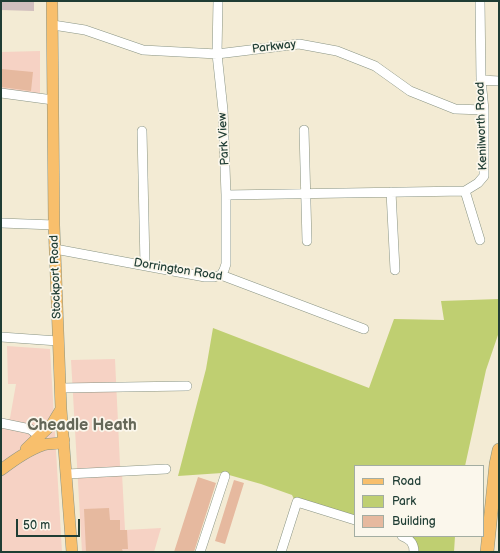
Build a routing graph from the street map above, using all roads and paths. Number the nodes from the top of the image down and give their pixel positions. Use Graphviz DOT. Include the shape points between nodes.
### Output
graph roads {
  1 [pos="52,1"];
  2 [pos="218,1"];
  3 [pos="480,1"];
  4 [pos="53,25"];
  5 [pos="217,54"];
  6 [pos="481,80"];
  7 [pos="499,81"];
  8 [pos="1,93"];
  9 [pos="53,100"];
  10 [pos="484,110"];
  11 [pos="304,130"];
  12 [pos="142,131"];
  13 [pos="465,191"];
  14 [pos="391,192"];
  15 [pos="306,194"];
  16 [pos="226,195"];
  17 [pos="1,223"];
  18 [pos="54,225"];
  19 [pos="480,240"];
  20 [pos="307,241"];
  21 [pos="55,249"];
  22 [pos="145,265"];
  23 [pos="395,270"];
  24 [pos="220,275"];
  25 [pos="364,329"];
  26 [pos="1,337"];
  27 [pos="58,341"];
  28 [pos="187,386"];
  29 [pos="61,388"];
  30 [pos="61,409"];
  31 [pos="1,423"];
  32 [pos="37,434"];
  33 [pos="64,437"];
  34 [pos="52,443"];
  35 [pos="499,450"];
  36 [pos="20,456"];
  37 [pos="166,469"];
  38 [pos="1,470"];
  39 [pos="67,474"];
  40 [pos="225,476"];
  41 [pos="354,520"];
  42 [pos="404,537"];
  43 [pos="72,552"];
  44 [pos="200,552"];
  45 [pos="281,552"];
  46 [pos="414,552"];
  47 [pos="487,552"];
  1 -- 4 [label="main road, Stockport Road"];
  2 -- 5 [label="street, Park View"];
  3 -- 6 [label="street, Kenilworth Road"];
  4 -- 5 [label="street, Parkway" via="85,30 143,50"];
  4 -- 9 [label="main road, Stockport Road"];
  5 -- 10 [label="street, Parkway" via="299,44 337,51 375,66 416,94 455,109"];
  5 -- 16 [label="street, Park View" via="223,110"];
  6 -- 7 [label="street"];
  6 -- 10 [label="street, Kenilworth Road"];
  8 -- 9 [label="street"];
  9 -- 18 [label="main road, Stockport Road"];
  10 -- 13 [label="street, Kenilworth Road" via="484,176"];
  11 -- 15 [label="street"];
  12 -- 22 [label="street"];
  13 -- 14 [label="street"];
  13 -- 19 [label="street"];
  14 -- 15 [label="street"];
  14 -- 23 [label="street"];
  15 -- 16 [label="street"];
  15 -- 20 [label="street"];
  16 -- 24 [label="street, Park View" via="226,264"];
  17 -- 18 [label="street"];
  18 -- 21 [label="main road, Stockport Road"];
  21 -- 22 [label="street, Dorrington Road"];
  21 -- 27 [label="main road, Stockport Road"];
  22 -- 24 [label="street, Dorrington Road" via="206,277 214,278"];
  24 -- 25 [label="street, Dorrington Road"];
  26 -- 27 [label="street"];
  27 -- 29 [label="main road, Stockport Road"];
  28 -- 29 [label="street"];
  29 -- 30 [label="main road, Stockport Road"];
  30 -- 32 [label="main road" via="52,424"];
  30 -- 33 [label="main road, Stockport Road"];
  31 -- 32 [label="street"];
  32 -- 33 [label="main road"];
  32 -- 36 [label="main road"];
  33 -- 34 [label="main road" via="60,443"];
  33 -- 39 [label="main road, Stockport Road"];
  34 -- 36 [label="main road" via="43,444"];
  34 -- 39 [label="main road" via="58,450 61,468"];
  35 -- 47 [label="highway"];
  36 -- 38 [label="main road"];
  37 -- 39 [label="street"];
  39 -- 43 [label="main road, Stockport Road"];
  40 -- 44 [label="street"];
  41 -- 45 [label="street" via="297,502"];
  42 -- 46 [label="street" via="413,544"];
}
